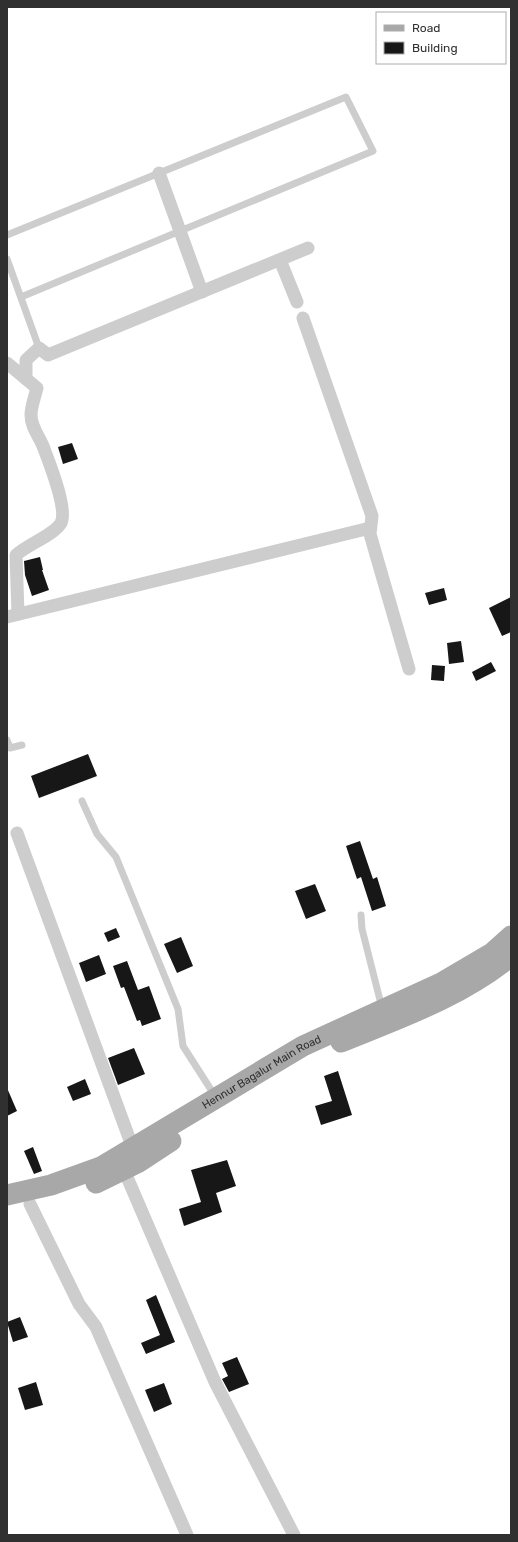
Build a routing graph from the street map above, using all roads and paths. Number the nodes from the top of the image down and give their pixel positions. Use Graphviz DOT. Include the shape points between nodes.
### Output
graph roads {
  1 [pos="159,173"];
  2 [pos="179,232"];
  3 [pos="7,235"];
  4 [pos="308,248"];
  5 [pos="7,259"];
  6 [pos="280,260"];
  7 [pos="202,292"];
  8 [pos="21,297"];
  9 [pos="297,302"];
  10 [pos="303,318"];
  11 [pos="39,348"];
  12 [pos="7,363"];
  13 [pos="26,379"];
  14 [pos="370,528"];
  15 [pos="12,615"];
  16 [pos="409,669"];
  17 [pos="7,740"];
  18 [pos="22,745"];
  19 [pos="82,802"];
  20 [pos="17,833"];
  21 [pos="361,915"];
  22 [pos="511,936"];
  23 [pos="511,956"];
  24 [pos="382,1008"];
  25 [pos="216,1098"];
  26 [pos="129,1160"];
  27 [pos="7,1195"];
  28 [pos="30,1204"];
  29 [pos="7,1208"];
  30 [pos="187,1535"];
  31 [pos="294,1535"];
  1 -- 2 [label="street"];
  1 -- 2 [label="lane" via="346,97 373,151"];
  1 -- 3 [label="lane"];
  2 -- 7 [label="street"];
  2 -- 8 [label="lane"];
  4 -- 6 [label="street"];
  5 -- 8 [label="lane"];
  6 -- 7 [label="street"];
  6 -- 9 [label="street"];
  7 -- 11 [label="street" via="48,355"];
  8 -- 11 [label="lane"];
  10 -- 14 [label="street" via="372,516"];
  11 -- 13 [label="street" via="26,360"];
  12 -- 13 [label="street"];
  13 -- 15 [label="street" via="37,388 31,415 63,507 61,522 53,532 26,546 16,555"];
  14 -- 15 [label="street"];
  14 -- 16 [label="street" via="372,544"];
  17 -- 18 [label="lane" via="10,748"];
  19 -- 25 [label="lane" via="97,834 116,858 122,872 178,1009 183,1046"];
  20 -- 26 [label="street"];
  21 -- 24 [label="lane" via="362,929"];
  22 -- 24 [label="main road, Hennur Bagalur Main Road" via="492,953 441,983"];
  23 -- 26 [label="main road, Hennur Bagalur Main Road" via="467,987 288,1067"];
  24 -- 25 [label="main road, Hennur Bagalur Main Road" via="303,1046"];
  25 -- 26 [label="main road, Hennur Bagalur Main Road"];
  26 -- 27 [label="main road, Hennur Bagalur Main Road" via="51,1185"];
  26 -- 28 [label="main road, Hennur Bagalur Main Road" via="85,1188"];
  26 -- 31 [label="street" via="215,1382"];
  28 -- 29 [label="main road, Hennur Bagalur Main Road"];
  28 -- 30 [label="street" via="79,1304 96,1328"];
}
